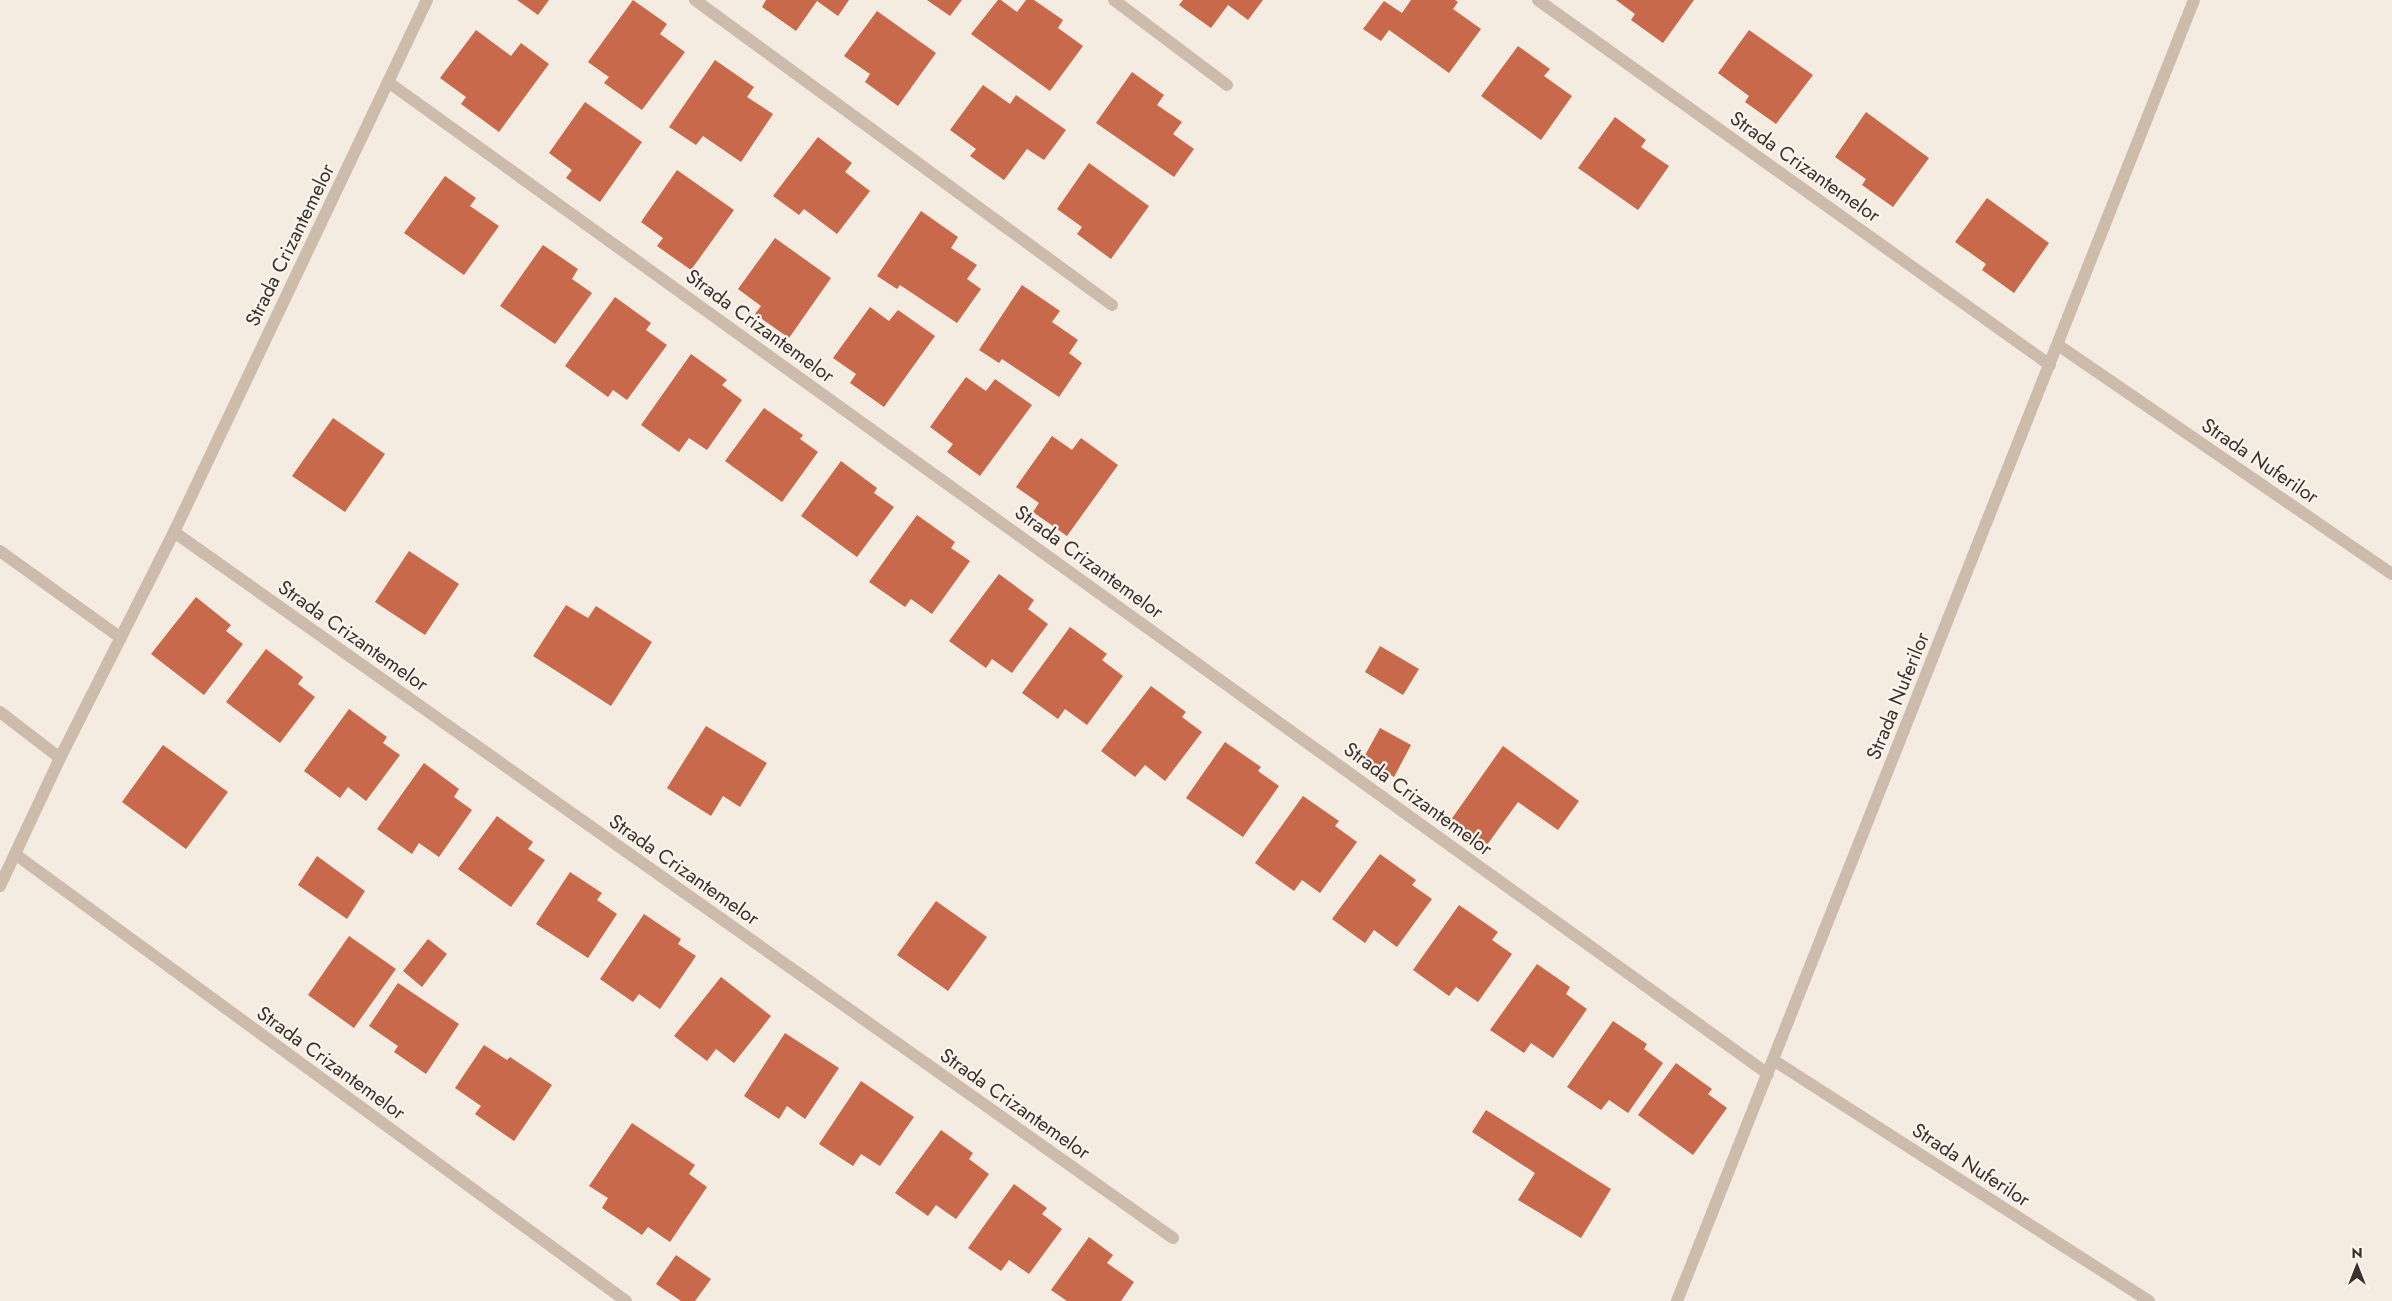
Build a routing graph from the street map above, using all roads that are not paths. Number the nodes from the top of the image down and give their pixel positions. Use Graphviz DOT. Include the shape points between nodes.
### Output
graph roads {
  1 [pos="427,0"];
  2 [pos="695,0"];
  3 [pos="1114,0"];
  4 [pos="1538,0"];
  5 [pos="2194,0"];
  6 [pos="388,82"];
  7 [pos="1226,85"];
  8 [pos="1112,305"];
  9 [pos="2058,345"];
  10 [pos="2050,365"];
  11 [pos="174,532"];
  12 [pos="0,551"];
  13 [pos="2392,574"];
  14 [pos="121,638"];
  15 [pos="0,712"];
  16 [pos="60,758"];
  17 [pos="15,854"];
  18 [pos="0,886"];
  19 [pos="1773,1060"];
  20 [pos="1768,1074"];
  21 [pos="1173,1238"];
  22 [pos="626,1301"];
  23 [pos="1677,1301"];
  24 [pos="2148,1301"];
  1 -- 6 [label="street, Strada Crizantemelor"];
  2 -- 8 [label="street"];
  3 -- 7 [label="street"];
  4 -- 10 [label="street, Strada Crizantemelor"];
  5 -- 9 [label="street, Strada Nuferilor"];
  6 -- 11 [label="street, Strada Crizantemelor"];
  6 -- 20 [label="street, Strada Crizantemelor"];
  9 -- 10 [label="street, Strada Nuferilor"];
  9 -- 13 [label="street, Strada Nuferilor"];
  10 -- 19 [label="street, Strada Nuferilor"];
  11 -- 14 [label="street, Strada Crizantemelor"];
  11 -- 21 [label="street, Strada Crizantemelor"];
  12 -- 14 [label="street"];
  14 -- 16 [label="street, Strada Crizantemelor"];
  15 -- 16 [label="street"];
  16 -- 17 [label="street, Strada Crizantemelor"];
  17 -- 18 [label="street, Strada Crizantemelor"];
  17 -- 22 [label="street, Strada Crizantemelor"];
  19 -- 20 [label="street, Strada Nuferilor"];
  19 -- 24 [label="street, Strada Nuferilor"];
  20 -- 23 [label="street, Strada Nuferilor"];
}
